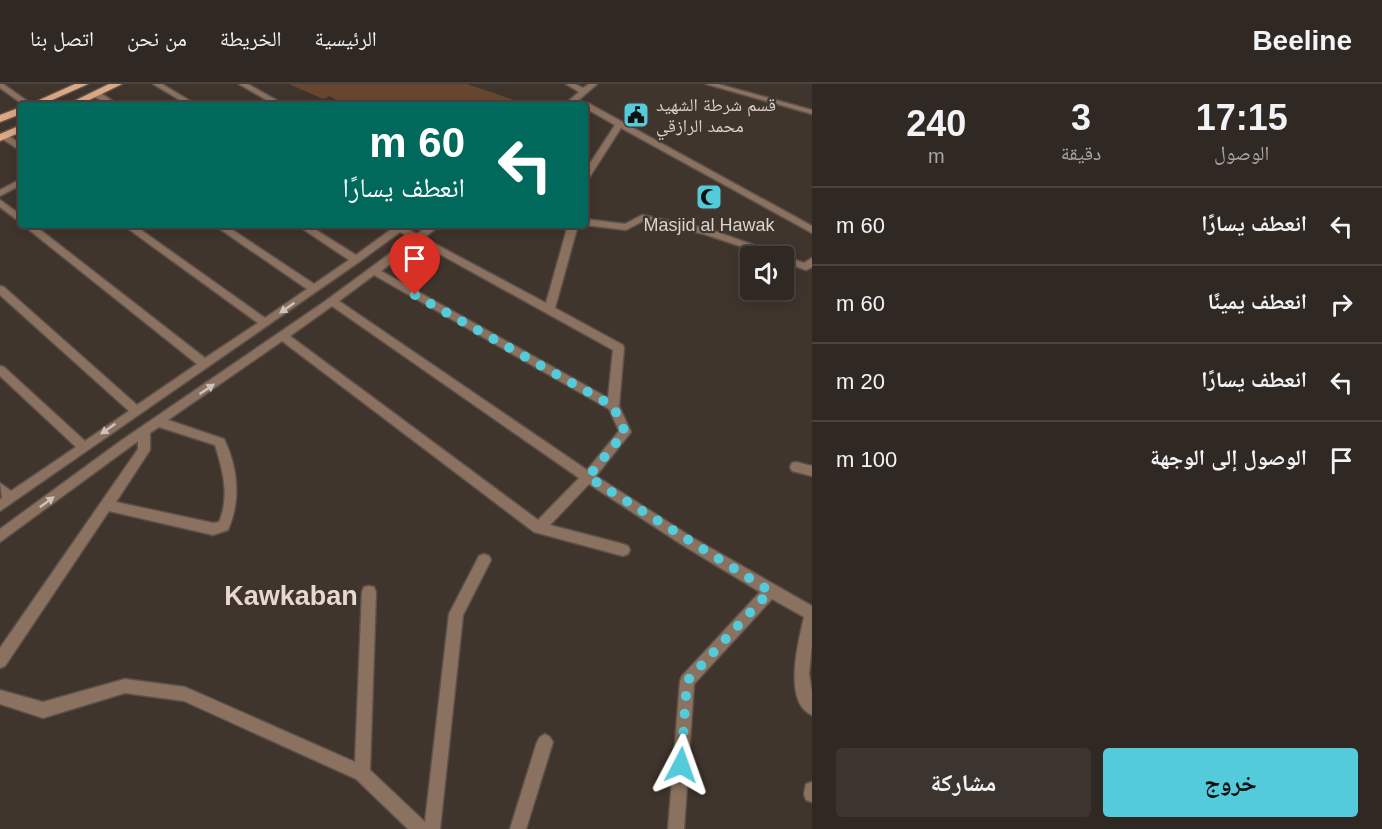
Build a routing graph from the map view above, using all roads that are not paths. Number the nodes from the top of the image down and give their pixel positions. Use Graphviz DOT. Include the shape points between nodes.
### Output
graph roads {
  1 [pos="80,84"];
  2 [pos="117,84"];
  3 [pos="157,84"];
  4 [pos="243,84"];
  5 [pos="570,84"];
  6 [pos="593,84"];
  7 [pos="710,84"];
  8 [pos="0,85"];
  9 [pos="584,92"];
  10 [pos="96,94"];
  11 [pos="26,102"];
  12 [pos="38,102"];
  13 [pos="78,102"];
  14 [pos="110,102"];
  15 [pos="187,102"];
  16 [pos="276,102"];
  17 [pos="573,102"];
  18 [pos="588,108"];
  19 [pos="18,111"];
  20 [pos="812,112"];
  21 [pos="0,119"];
  22 [pos="619,125"];
  23 [pos="18,129"];
  24 [pos="2,137"];
  25 [pos="18,147"];
  26 [pos="588,172"];
  27 [pos="18,184"];
  28 [pos="0,193"];
  29 [pos="0,203"];
  30 [pos="18,218"];
  31 [pos="588,222"];
  32 [pos="32,228"];
  33 [pos="132,228"];
  34 [pos="223,228"];
  35 [pos="307,228"];
  36 [pos="396,228"];
  37 [pos="401,228"];
  38 [pos="431,228"];
  39 [pos="572,228"];
  40 [pos="812,230"];
  41 [pos="418,238"];
  42 [pos="748,246"];
  43 [pos="356,260"];
  44 [pos="812,261"];
  45 [pos="794,263"];
  46 [pos="374,271"];
  47 [pos="314,289"];
  48 [pos="0,290"];
  49 [pos="332,301"];
  50 [pos="549,310"];
  51 [pos="265,323"];
  52 [pos="283,336"];
  53 [pos="205,364"];
  54 [pos="0,370"];
  55 [pos="613,406"];
  56 [pos="135,410"];
  57 [pos="159,422"];
  58 [pos="144,431"];
  59 [pos="84,447"];
  60 [pos="796,467"];
  61 [pos="812,471"];
  62 [pos="588,477"];
  63 [pos="0,488"];
  64 [pos="5,502"];
  65 [pos="107,505"];
  66 [pos="539,528"];
  67 [pos="0,536"];
  68 [pos="622,550"];
  69 [pos="484,560"];
  70 [pos="770,591"];
  71 [pos="369,592"];
  72 [pos="812,615"];
  73 [pos="0,661"];
  74 [pos="0,697"];
  75 [pos="812,707"];
  76 [pos="544,742"];
  77 [pos="362,772"];
  78 [pos="420,829"];
  79 [pos="432,829"];
  80 [pos="518,829"];
  81 [pos="676,829"];
  1 -- 12 [label="main road"];
  2 -- 10 [label="main road"];
  3 -- 15 [label="street"];
  4 -- 16 [label="street"];
  5 -- 9 [label="street"];
  6 -- 9 [label="street"];
  7 -- 20 [label="street"];
  8 -- 11 [label="street"];
  9 -- 17 [label="street"];
  10 -- 13 [label="main road"];
  10 -- 14 [label="street"];
  18 -- 22 [label="street"];
  19 -- 21 [label="main road"];
  22 -- 26 [label="street"];
  22 -- 40 [label="street"];
  23 -- 24 [label="main road"];
  24 -- 25 [label="street"];
  27 -- 28 [label="street"];
  29 -- 30 [label="street"];
  31 -- 42 [label="street" via="626,227 642,218 705,231"];
  32 -- 53 [label="street"];
  33 -- 51 [label="street"];
  34 -- 47 [label="street"];
  35 -- 43 [label="street"];
  36 -- 43 [label="street"];
  37 -- 41 [label="street"];
  38 -- 41 [label="street"];
  39 -- 50 [label="street"];
  41 -- 46 [label="street"];
  41 -- 50 [label="street"];
  43 -- 47 [label="street"];
  44 -- 45 [label="street" via="806,267"];
  46 -- 49 [label="street"];
  46 -- 55 [label="street"];
  47 -- 51 [label="street, one-way"];
  48 -- 56 [label="street"];
  49 -- 52 [label="street"];
  49 -- 62 [label="street"];
  50 -- 55 [label="street" via="619,348"];
  51 -- 53 [label="street"];
  57 -- 52 [label="street, one-way"];
  52 -- 66 [label="street"];
  53 -- 56 [label="street"];
  54 -- 59 [label="street"];
  55 -- 62 [label="street" via="625,432"];
  56 -- 59 [label="street, one-way"];
  57 -- 58 [label="street"];
  57 -- 65 [label="street" via="220,442 230,475 231,512 223,526 213,529"];
  58 -- 65 [label="street" via="144,450"];
  67 -- 58 [label="street, one-way"];
  59 -- 64 [label="street"];
  60 -- 61 [label="street"];
  62 -- 66 [label="street"];
  62 -- 70 [label="street"];
  63 -- 64 [label="street"];
  65 -- 73 [label="street"];
  66 -- 68 [label="street"];
  69 -- 79 [label="street" via="456,614"];
  70 -- 72 [label="street"];
  70 -- 81 [label="street" via="687,681"];
  71 -- 77 [label="street"];
  72 -- 75 [label="street" via="800,673 805,698"];
  74 -- 77 [label="street" via="44,710 125,686 185,694"];
  76 -- 80 [label="street"];
  77 -- 78 [label="street"];
}
